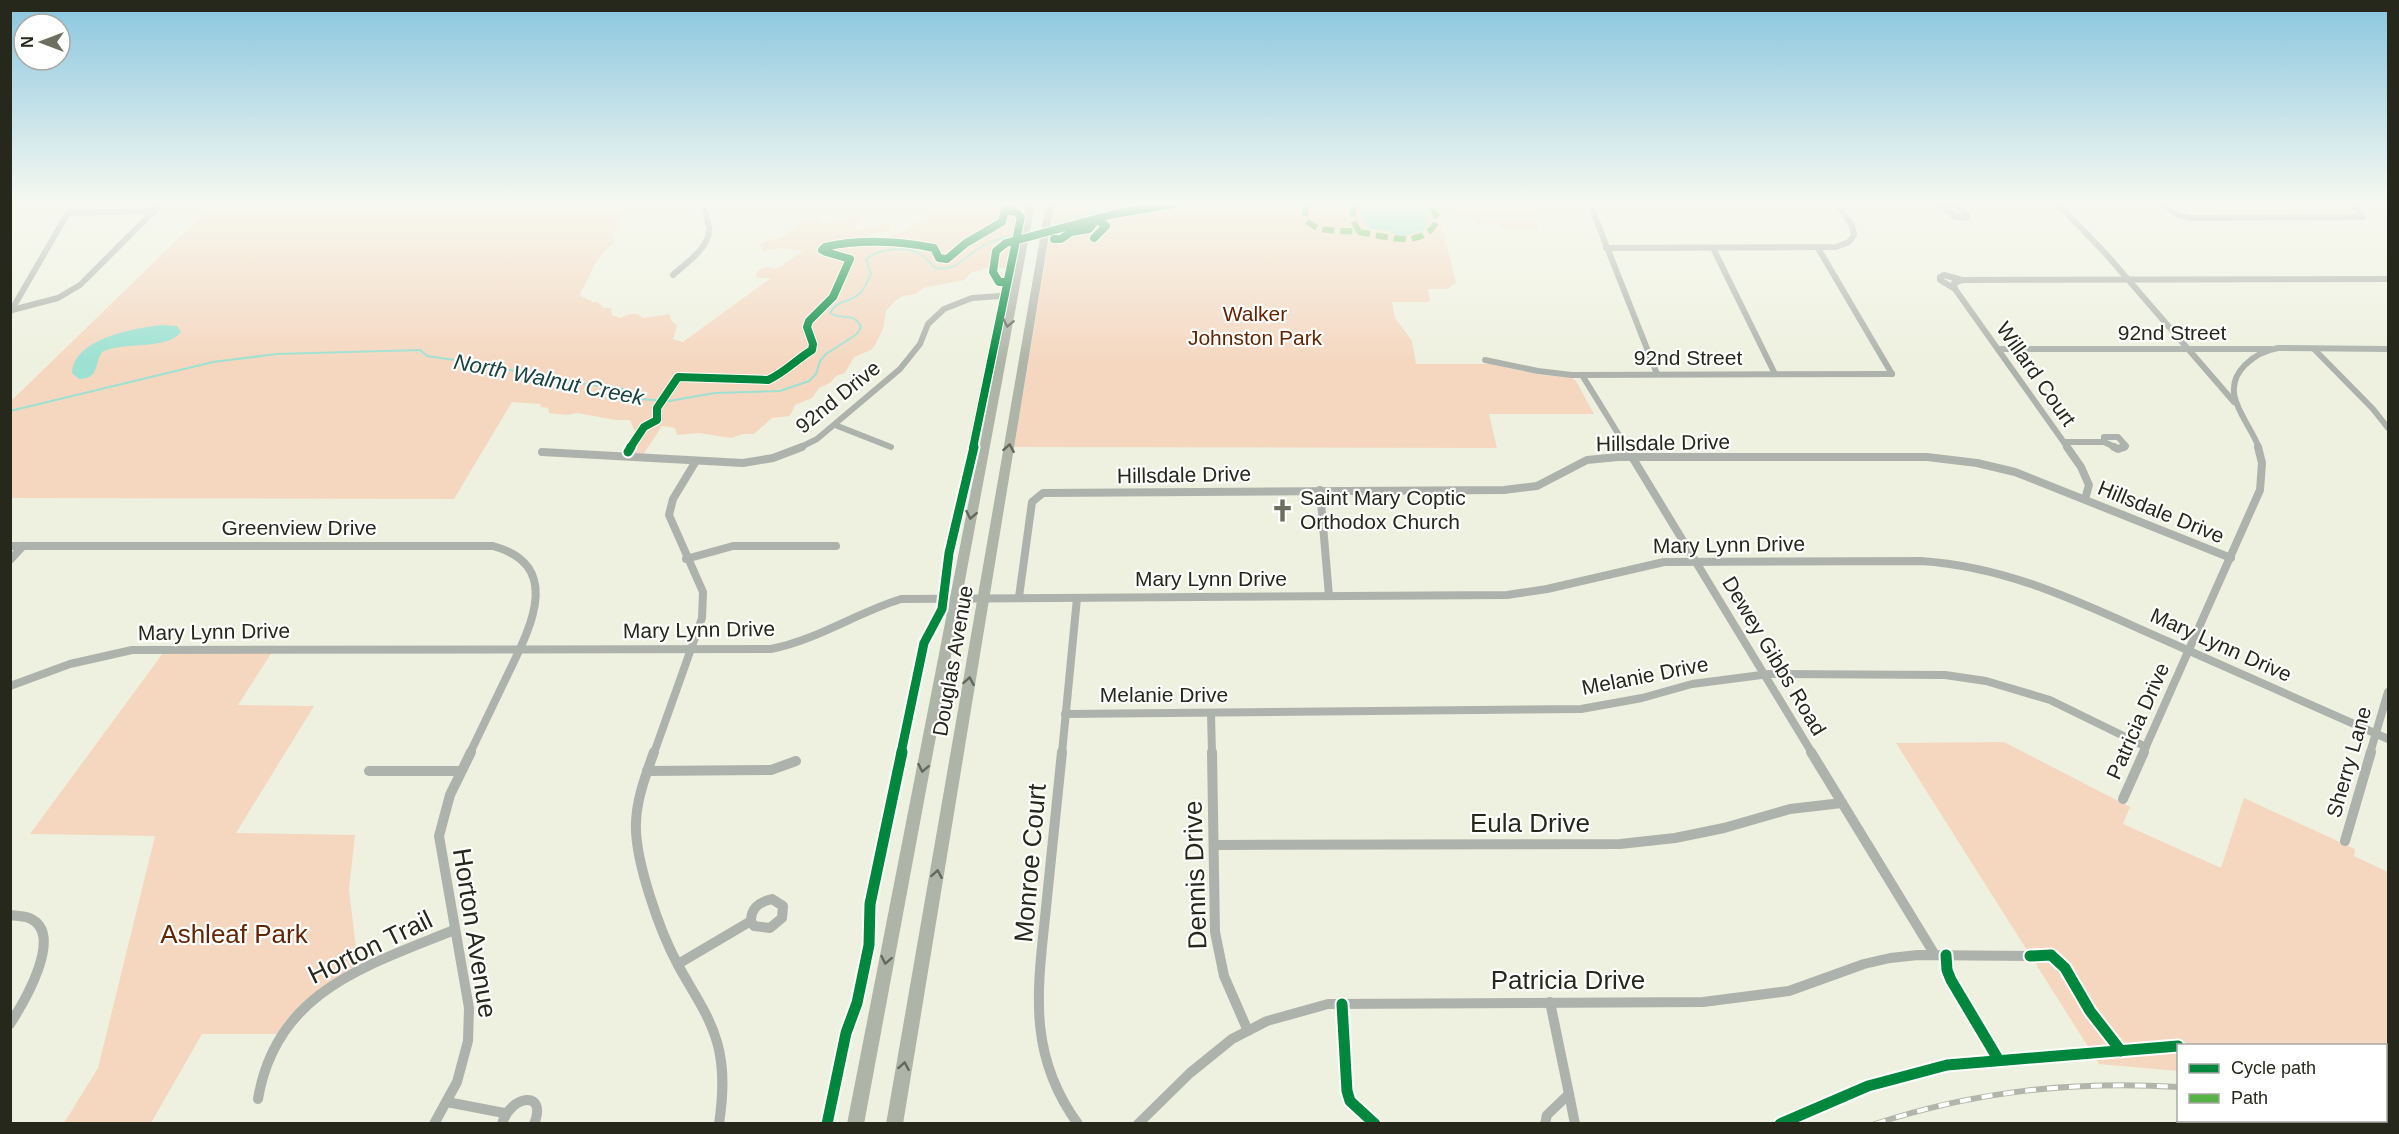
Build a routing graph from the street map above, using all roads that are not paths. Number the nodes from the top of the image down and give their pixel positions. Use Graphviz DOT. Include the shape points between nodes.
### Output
graph roads {
  1 [pos="42,257"];
  2 [pos="108,257"];
  3 [pos="690,257"];
  4 [pos="1021,257"];
  5 [pos="1041,257"];
  6 [pos="1610,257"];
  7 [pos="1717,257"];
  8 [pos="1823,257"];
  9 [pos="2107,257"];
  10 [pos="673,275"];
  11 [pos="2128,279"];
  12 [pos="2388,279"];
  13 [pos="1963,280"];
  14 [pos="1955,289"];
  15 [pos="1014,295"];
  16 [pos="11,311"];
  17 [pos="2388,348"];
  18 [pos="1998,349"];
  19 [pos="2190,349"];
  20 [pos="2274,349"];
  21 [pos="2314,349"];
  22 [pos="1485,360"];
  23 [pos="1657,374"];
  24 [pos="1775,374"];
  25 [pos="1582,375"];
  26 [pos="2234,402"];
  27 [pos="835,425"];
  28 [pos="2388,428"];
  29 [pos="2064,442"];
  30 [pos="2104,442"];
  31 [pos="891,447"];
  32 [pos="542,452"];
  33 [pos="1631,457"];
  34 [pos="696,461"];
  35 [pos="1320,490"];
  36 [pos="2085,499"];
  37 [pos="10,546"];
  38 [pos="23,546"];
  39 [pos="836,546"];
  40 [pos="2231,558"];
  41 [pos="686,559"];
  42 [pos="10,561"];
  43 [pos="1695,561"];
  44 [pos="1329,596"];
  45 [pos="1019,597"];
  46 [pos="955,598"];
  47 [pos="983,598"];
  48 [pos="1077,598"];
  49 [pos="533,617"];
  50 [pos="520,649"];
  51 [pos="691,650"];
  52 [pos="2189,651"];
  53 [pos="1764,675"];
  54 [pos="10,686"];
  55 [pos="2388,692"];
  56 [pos="1212,713"];
  57 [pos="1065,714"];
  58 [pos="2376,734"];
  59 [pos="2388,739"];
  60 [pos="2146,747"];
  61 [pos="796,761"];
  62 [pos="369,771"];
  63 [pos="461,771"];
  64 [pos="647,771"];
  65 [pos="2122,799"];
  66 [pos="1842,803"];
  67 [pos="2345,842"];
  68 [pos="1214,845"];
  69 [pos="10,915"];
  70 [pos="751,921"];
  71 [pos="454,930"];
  72 [pos="1935,955"];
  73 [pos="2030,956"];
  74 [pos="678,964"];
  75 [pos="1550,1002"];
  76 [pos="10,1024"];
  77 [pos="1248,1031"];
  78 [pos="1569,1094"];
  79 [pos="258,1099"];
  80 [pos="447,1102"];
  81 [pos="503,1118"];
  82 [pos="434,1124"];
  83 [pos="534,1124"];
  84 [pos="719,1124"];
  85 [pos="855,1124"];
  86 [pos="894,1124"];
  87 [pos="1078,1124"];
  88 [pos="1138,1124"];
  89 [pos="1545,1124"];
  90 [pos="1575,1124"];
  1 -- 16 [label="street"];
  2 -- 16 [label="street" via="80,285 58,298"];
  3 -- 10 [label="street"];
  4 -- 15 [label="main road, Douglas Avenue"];
  47 -- 5 [label="main road, Douglas Avenue, one-way"];
  6 -- 23 [label="street"];
  7 -- 24 [label="street"];
  8 -- 24 [label="street, 92nd Street" via="1892,374"];
  9 -- 11 [label="street, Patricia Drive"];
  11 -- 12 [label="street"];
  11 -- 13 [label="street"];
  11 -- 19 [label="street, Patricia Drive"];
  13 -- 14 [label="street" via="1954,283"];
  13 -- 14 [label="street, Willard Court" via="1940,277"];
  14 -- 18 [label="street, Willard Court"];
  15 -- 27 [label="street, 92nd Drive" via="972,298 944,309 928,324 920,344 900,369"];
  15 -- 46 [label="main road, Douglas Avenue, one-way"];
  17 -- 21 [label="street"];
  18 -- 19 [label="street, 92nd Street"];
  18 -- 29 [label="street, Willard Court"];
  19 -- 20 [label="street, 92nd Street"];
  19 -- 26 [label="street, Patricia Drive"];
  20 -- 21 [label="street"];
  20 -- 26 [label="street" via="2252,358 2241,368 2234,383"];
  21 -- 28 [label="street"];
  22 -- 25 [label="street, 92nd Street"];
  23 -- 24 [label="street, 92nd Street"];
  23 -- 25 [label="street, 92nd Street"];
  25 -- 33 [label="street, Dewey Gibbs Road"];
  26 -- 40 [label="street, Patricia Drive" via="2258,443 2262,475 2260,490"];
  27 -- 31 [label="street"];
  27 -- 34 [label="street, 92nd Drive" via="809,444 773,458 743,463"];
  29 -- 30 [label="street"];
  29 -- 36 [label="street, Willard Court" via="2088,478"];
  32 -- 34 [label="street, 92nd Drive"];
  33 -- 35 [label="street, Hillsdale Drive" via="1587,460 1552,479 1519,489"];
  33 -- 36 [label="street, Hillsdale Drive" via="1927,457 2012,471"];
  33 -- 43 [label="street, Dewey Gibbs Road"];
  34 -- 41 [label="street" via="673,500 669,515"];
  35 -- 44 [label="street"];
  35 -- 45 [label="street, Hillsdale Drive" via="1038,495 1032,502"];
  36 -- 40 [label="street, Hillsdale Drive"];
  37 -- 38 [label="street, Greenview Drive"];
  38 -- 42 [label="street"];
  38 -- 49 [label="street, Greenview Drive" via="493,546 511,551 528,566 537,598"];
  39 -- 41 [label="street" via="733,546"];
  40 -- 52 [label="street, Patricia Drive"];
  41 -- 51 [label="street" via="703,592 702,618"];
  43 -- 44 [label="street, Mary Lynn Drive" via="1633,566 1528,593"];
  43 -- 52 [label="street, Mary Lynn Drive" via="1921,561 1974,566 2038,584"];
  43 -- 53 [label="street, Dewey Gibbs Road"];
  44 -- 48 [label="street, Mary Lynn Drive"];
  45 -- 47 [label="street, Mary Lynn Drive"];
  45 -- 48 [label="street, Mary Lynn Drive"];
  46 -- 47 [label="street, Mary Lynn Drive"];
  46 -- 51 [label="street, Mary Lynn Drive" via="901,599 882,604 802,643 781,648"];
  46 -- 85 [label="main road, Douglas Avenue, one-way"];
  86 -- 47 [label="main road, Douglas Avenue, one-way"];
  48 -- 57 [label="street, Monroe Court"];
  49 -- 50 [label="street, Horton Avenue"];
  50 -- 51 [label="street, Mary Lynn Drive"];
  50 -- 54 [label="street, Mary Lynn Drive" via="132,650 95,656"];
  50 -- 63 [label="street, Horton Avenue"];
  51 -- 64 [label="street"];
  52 -- 58 [label="street, Mary Lynn Drive"];
  52 -- 60 [label="street, Patricia Drive"];
  53 -- 56 [label="street, Melanie Drive" via="1692,684 1581,709"];
  53 -- 60 [label="street, Melanie Drive" via="1945,675 1986,681 2050,700"];
  53 -- 66 [label="street, Dewey Gibbs Road"];
  55 -- 58 [label="street, Sherry Lane"];
  56 -- 57 [label="street, Melanie Drive"];
  56 -- 68 [label="street, Dennis Drive"];
  57 -- 87 [label="street, Monroe Court" via="1037,1003 1045,1061"];
  58 -- 59 [label="street, Mary Lynn Drive"];
  58 -- 67 [label="street, Sherry Lane"];
  60 -- 65 [label="street, Patricia Drive"];
  61 -- 64 [label="street" via="771,770"];
  62 -- 63 [label="street"];
  63 -- 71 [label="street, Horton Avenue" via="439,836"];
  64 -- 74 [label="street" via="636,805 634,840 639,864"];
  66 -- 68 [label="street, Eula Drive" via="1790,808 1725,828 1620,844"];
  66 -- 72 [label="street, Dewey Gibbs Road"];
  68 -- 77 [label="street, Dennis Drive" via="1215,932 1220,962"];
  69 -- 76 [label="street" via="30,916 38,922 43,938 35,981"];
  70 -- 74 [label="street"];
  71 -- 79 [label="street, Horton Trail" via="340,980 309,1000 281,1034 266,1064"];
  71 -- 80 [label="street, Horton Avenue" via="470,1033 465,1061"];
  72 -- 73 [label="street, Patricia Drive"];
  72 -- 75 [label="street, Patricia Drive" via="1864,964 1807,985 1758,996 1703,1002"];
  74 -- 84 [label="street" via="718,1043 723,1085"];
  75 -- 77 [label="street, Patricia Drive" via="1328,1004 1276,1018"];
  75 -- 78 [label="street"];
  77 -- 88 [label="street, Patricia Drive" via="1205,1059"];
  78 -- 89 [label="street" via="1547,1115"];
  78 -- 90 [label="street"];
  80 -- 81 [label="street"];
  80 -- 82 [label="street, Horton Avenue"];
  81 -- 83 [label="street" via="517,1101 530,1099 539,1108"];
}
